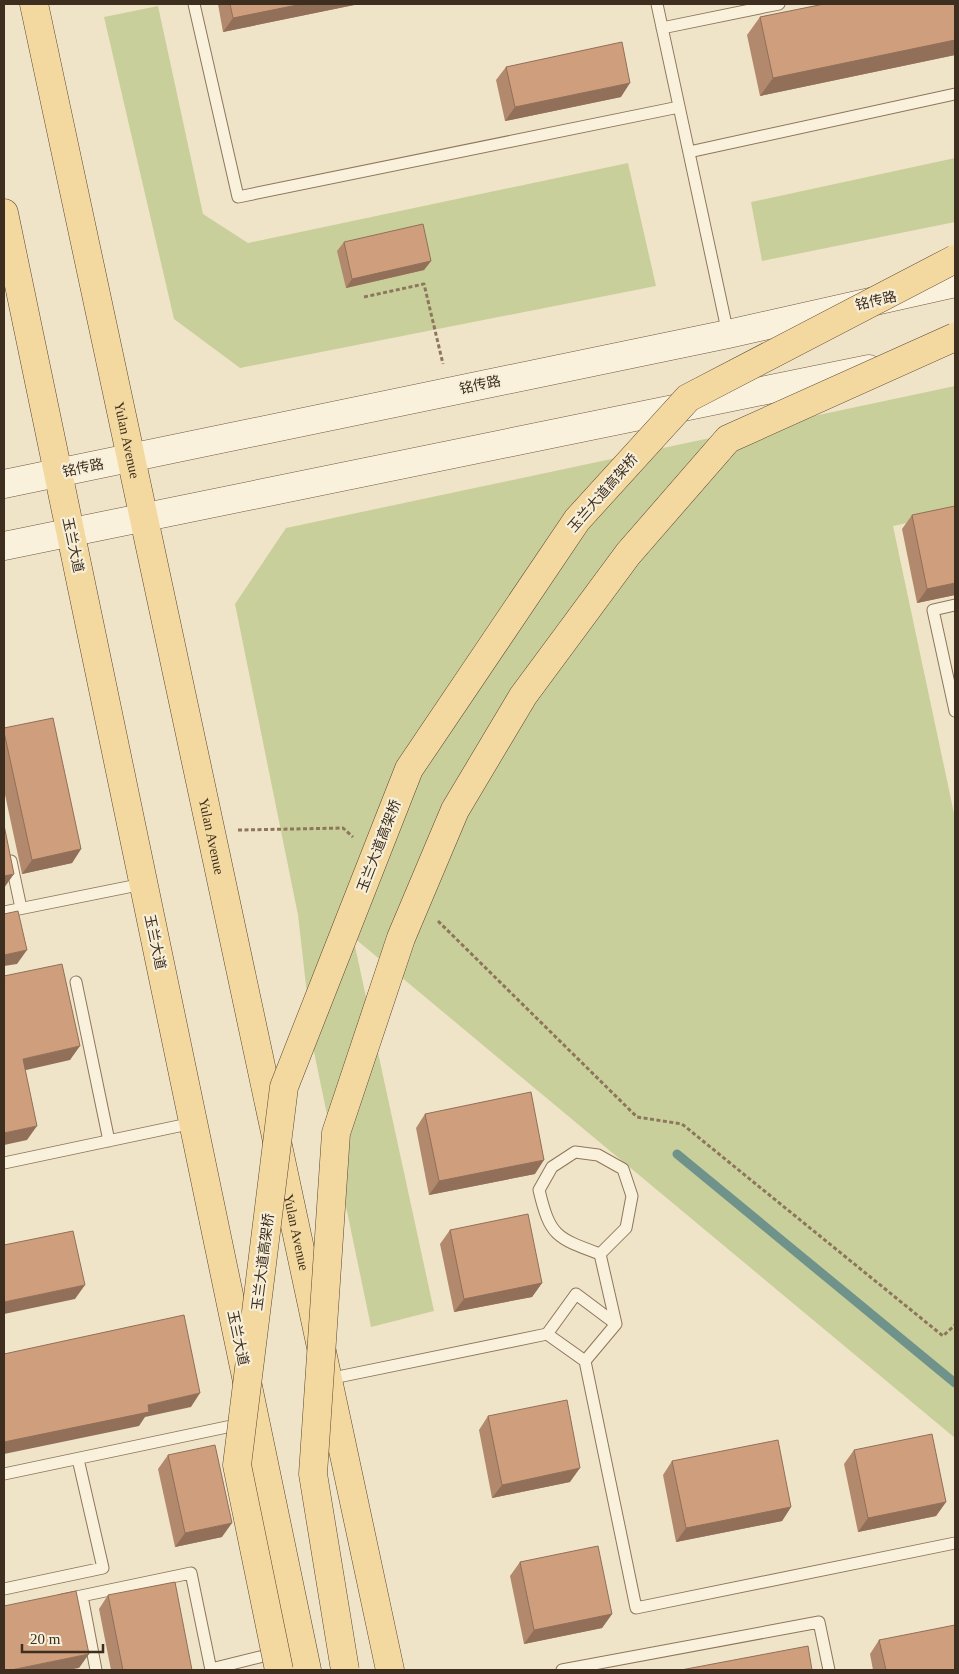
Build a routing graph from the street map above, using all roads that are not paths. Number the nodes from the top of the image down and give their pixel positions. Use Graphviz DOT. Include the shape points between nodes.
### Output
graph roads {
  1 [pos="34,4"];
  2 [pos="194,4"];
  3 [pos="657,4"];
  4 [pos="779,4"];
  5 [pos="662,28"];
  6 [pos="955,94"];
  7 [pos="680,107"];
  8 [pos="689,152"];
  9 [pos="4,213"];
  10 [pos="955,259"];
  11 [pos="955,283"];
  12 [pos="728,334"];
  13 [pos="955,337"];
  14 [pos="955,350"];
  15 [pos="131,458"];
  16 [pos="58,473"];
  17 [pos="4,484"];
  18 [pos="143,517"];
  19 [pos="70,532"];
  20 [pos="4,546"];
  21 [pos="955,605"];
  22 [pos="955,711"];
  23 [pos="8,846"];
  24 [pos="143,884"];
  25 [pos="21,908"];
  26 [pos="4,912"];
  27 [pos="76,982"];
  28 [pos="193,1123"];
  29 [pos="108,1141"];
  30 [pos="4,1163"];
  31 [pos="600,1254"];
  32 [pos="616,1324"];
  33 [pos="547,1334"];
  34 [pos="585,1360"];
  35 [pos="327,1380"];
  36 [pos="255,1422"];
  37 [pos="78,1459"];
  38 [pos="4,1474"];
  39 [pos="955,1543"];
  40 [pos="4,1589"];
  41 [pos="82,1596"];
  42 [pos="52,1602"];
  43 [pos="293,1658"];
  44 [pos="211,1669"];
  45 [pos="96,1670"];
  46 [pos="345,1670"];
  47 [pos="390,1670"];
  48 [pos="562,1670"];
  49 [pos="829,1670"];
  1 -- 15 [label="main road, Yulan Avenue"];
  2 -- 7 [label="lane" via="238,197"];
  3 -- 5 [label="lane"];
  4 -- 5 [label="lane"];
  5 -- 7 [label="lane"];
  6 -- 8 [label="lane"];
  7 -- 8 [label="lane"];
  8 -- 12 [label="lane"];
  9 -- 16 [label="main road, 玉兰大道"];
  10 -- 43 [label="main road, 玉兰大道高架桥, bridge" via="688,398 577,520 409,769 284,1087 237,1465"];
  11 -- 12 [label="main road, 铭传路"];
  12 -- 15 [label="main road, 铭传路"];
  13 -- 46 [label="main road, bridge" via="728,439 628,554 534,680 455,810 401,938 336,1133 312,1474"];
  14 -- 18 [label="main road"];
  15 -- 16 [label="main road, 铭传路"];
  15 -- 18 [label="main road, Yulan Avenue"];
  16 -- 17 [label="main road, 铭传路"];
  16 -- 19 [label="main road, 玉兰大道"];
  18 -- 19 [label="main road"];
  18 -- 35 [label="main road, Yulan Avenue"];
  19 -- 20 [label="main road"];
  19 -- 24 [label="main road, 玉兰大道"];
  21 -- 22 [label="lane" via="933,610"];
  23 -- 25 [label="lane"];
  24 -- 25 [label="lane"];
  24 -- 28 [label="main road, 玉兰大道"];
  25 -- 26 [label="lane"];
  27 -- 29 [label="lane"];
  28 -- 29 [label="lane"];
  28 -- 36 [label="main road, 玉兰大道"];
  29 -- 30 [label="lane"];
  31 -- 31 [label="lane" via="626,1228 632,1196 622,1169 598,1155 575,1152 552,1167 539,1190 546,1220 565,1242"];
  31 -- 32 [label="lane"];
  32 -- 33 [label="lane" via="576,1294"];
  32 -- 34 [label="lane"];
  33 -- 34 [label="lane"];
  33 -- 35 [label="lane"];
  34 -- 39 [label="lane" via="636,1608"];
  35 -- 47 [label="main road, Yulan Avenue"];
  36 -- 37 [label="lane"];
  36 -- 43 [label="main road, 玉兰大道"];
  37 -- 38 [label="lane"];
  37 -- 40 [label="lane" via="103,1568"];
  41 -- 42 [label="lane"];
  41 -- 44 [label="lane" via="191,1573"];
  41 -- 45 [label="lane"];
  43 -- 44 [label="lane"];
  48 -- 49 [label="lane" via="819,1622"];
}
